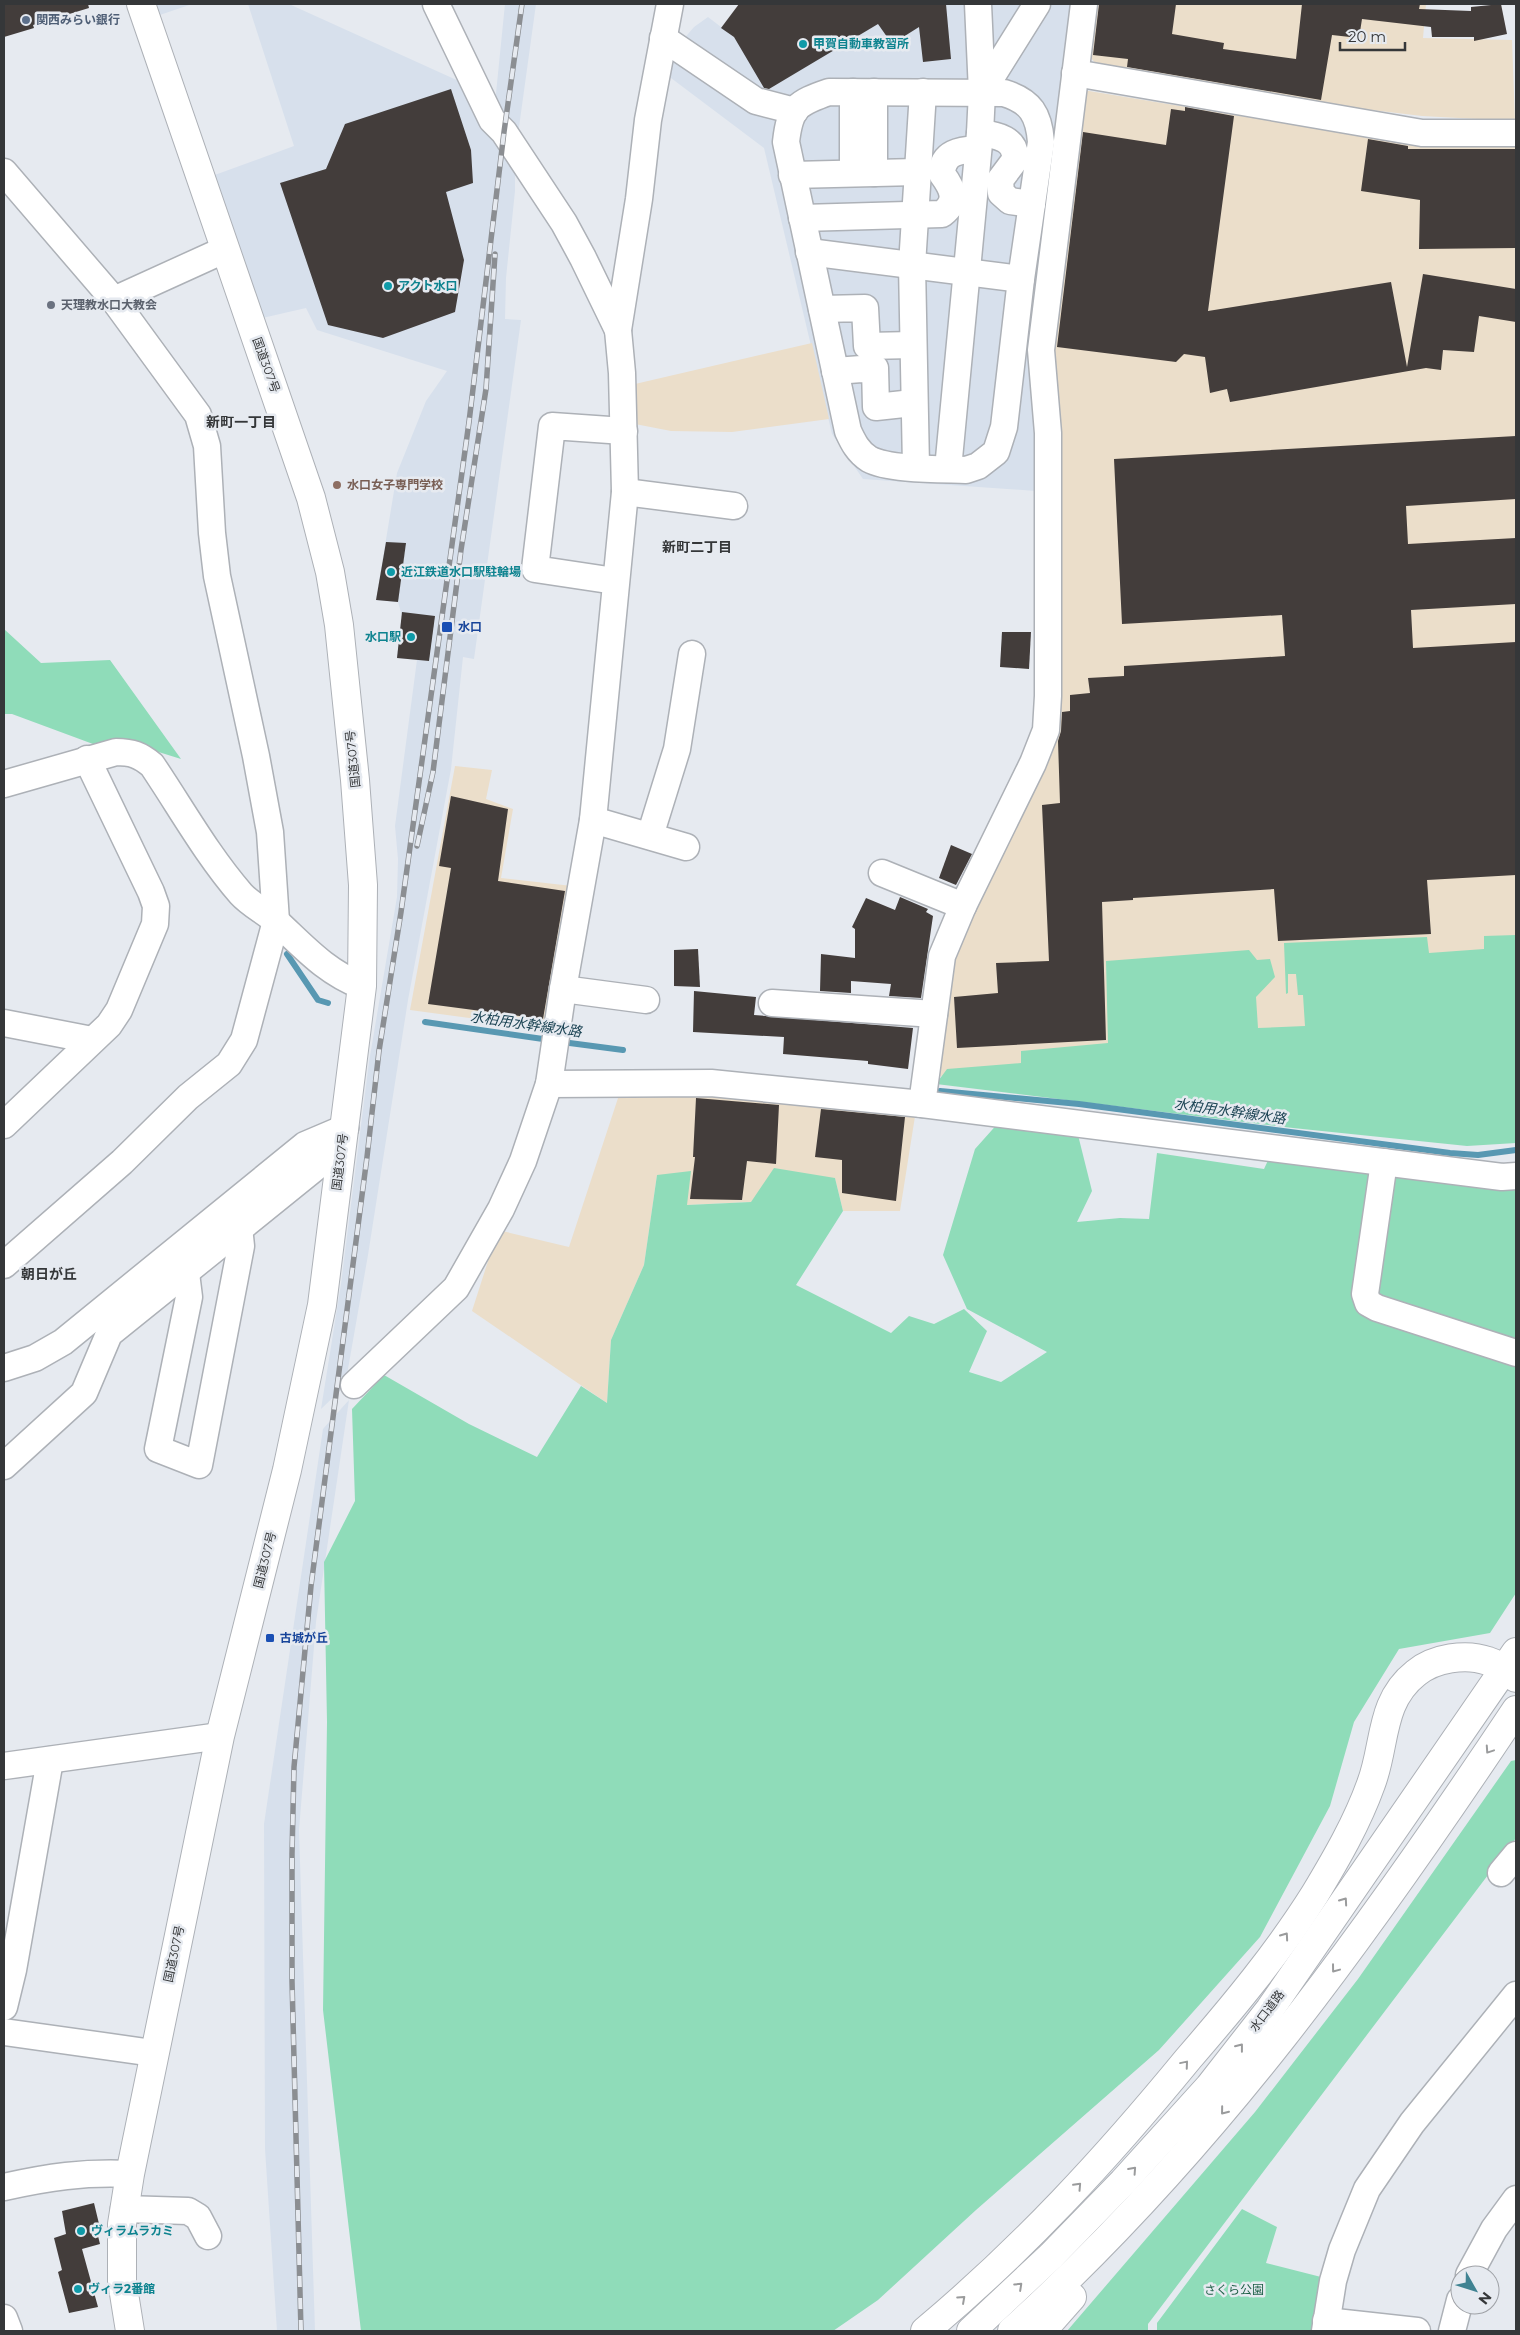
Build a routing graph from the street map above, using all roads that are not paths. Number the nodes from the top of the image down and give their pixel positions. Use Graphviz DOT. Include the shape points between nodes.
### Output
graph roads {
  1 [pos="141,4"];
  2 [pos="436,4"];
  3 [pos="670,4"];
  4 [pos="978,4"];
  5 [pos="1036,4"];
  6 [pos="1084,4"];
  7 [pos="663,38"];
  8 [pos="1075,73"];
  9 [pos="864,92"];
  10 [pos="923,92"];
  11 [pos="982,92"];
  12 [pos="795,112"];
  13 [pos="1516,133"];
  14 [pos="979,141"];
  15 [pos="4,172"];
  16 [pos="917,172"];
  17 [pos="863,173"];
  18 [pos="792,174"];
  19 [pos="1032,204"];
  20 [pos="914,216"];
  21 [pos="802,218"];
  22 [pos="224,250"];
  23 [pos="809,252"];
  24 [pos="912,265"];
  25 [pos="967,272"];
  26 [pos="1021,279"];
  27 [pos="114,300"];
  28 [pos="822,309"];
  29 [pos="618,330"];
  30 [pos="913,345"];
  31 [pos="836,371"];
  32 [pos="913,403"];
  33 [pos="624,431"];
  34 [pos="916,467"];
  35 [pos="948,469"];
  36 [pos="625,492"];
  37 [pos="734,506"];
  38 [pos="615,581"];
  39 [pos="692,654"];
  40 [pos="87,759"];
  41 [pos="4,784"];
  42 [pos="593,820"];
  43 [pos="650,836"];
  44 [pos="686,847"];
  45 [pos="882,872"];
  46 [pos="963,906"];
  47 [pos="276,921"];
  48 [pos="362,986"];
  49 [pos="563,989"];
  50 [pos="646,1000"];
  51 [pos="772,1003"];
  52 [pos="934,1014"];
  53 [pos="4,1023"];
  54 [pos="92,1040"];
  55 [pos="548,1084"];
  56 [pos="922,1104"];
  57 [pos="4,1125"];
  58 [pos="345,1128"];
  59 [pos="1384,1162"];
  60 [pos="1516,1176"];
  61 [pos="239,1227"];
  62 [pos="4,1265"];
  63 [pos="186,1273"];
  64 [pos="1516,1353"];
  65 [pos="4,1368"];
  66 [pos="354,1385"];
  67 [pos="4,1466"];
  68 [pos="1512,1667"];
  69 [pos="1516,1710"];
  70 [pos="220,1736"];
  71 [pos="50,1760"];
  72 [pos="4,1766"];
  73 [pos="1516,1996"];
  74 [pos="4,2007"];
  75 [pos="4,2032"];
  76 [pos="154,2053"];
  77 [pos="130,2174"];
  78 [pos="4,2187"];
  79 [pos="1148,2197"];
  80 [pos="1516,2199"];
  81 [pos="124,2209"];
  82 [pos="208,2236"];
  83 [pos="1474,2265"];
  84 [pos="1456,2315"];
  85 [pos="4,2318"];
  86 [pos="1325,2326"];
  87 [pos="9,2331"];
  88 [pos="130,2331"];
  89 [pos="925,2331"];
  90 [pos="971,2331"];
  91 [pos="1012,2331"];
  92 [pos="1042,2331"];
  93 [pos="1417,2331"];
  94 [pos="1452,2331"];
  1 -- 22 [label="highway, 国道307号"];
  2 -- 29 [label="street" via="492,120 504,132 564,223"];
  3 -- 7 [label="street"];
  4 -- 11 [label="street"];
  5 -- 11 [label="street"];
  6 -- 8 [label="street"];
  7 -- 12 [label="street" via="756,101"];
  7 -- 29 [label="street"];
  8 -- 13 [label="street" via="1422,133"];
  8 -- 46 [label="street" via="1042,350 1048,433 1046,730"];
  9 -- 10 [label="street"];
  9 -- 12 [label="street" via="829,92 803,101"];
  9 -- 17 [label="street"];
  9 -- 17 [label="street" via="883,133"];
  10 -- 11 [label="street"];
  10 -- 16 [label="street"];
  11 -- 14 [label="street"];
  11 -- 19 [label="street" via="1004,93 1020,99 1037,120 1041,142"];
  12 -- 18 [label="street" via="788,119 786,142"];
  14 -- 19 [label="street" via="1004,138 1014,150 1015,160 1000,180 1001,193 1010,201"];
  14 -- 20 [label="street" via="950,155 945,161 942,174 954,197 948,210 936,216"];
  14 -- 25 [label="street"];
  15 -- 27 [label="street"];
  16 -- 17 [label="street"];
  16 -- 20 [label="street"];
  17 -- 18 [label="street"];
  18 -- 21 [label="street"];
  19 -- 26 [label="street"];
  20 -- 21 [label="street"];
  20 -- 24 [label="street"];
  21 -- 23 [label="street"];
  22 -- 27 [label="street"];
  22 -- 48 [label="highway, 国道307号" via="311,498 330,572 339,625 363,885"];
  23 -- 24 [label="street"];
  23 -- 28 [label="street"];
  24 -- 25 [label="street"];
  24 -- 30 [label="street"];
  25 -- 26 [label="street"];
  25 -- 35 [label="street"];
  26 -- 35 [label="street" via="1001,440 996,452 978,466 966,470"];
  27 -- 47 [label="street" via="198,415 207,446 217,576 270,832"];
  28 -- 30 [label="street" via="865,308 867,346"];
  28 -- 31 [label="street"];
  29 -- 33 [label="street"];
  30 -- 32 [label="street"];
  31 -- 32 [label="street" via="875,368 876,407"];
  31 -- 34 [label="street" via="853,443 878,463"];
  32 -- 34 [label="street"];
  33 -- 36 [label="street"];
  33 -- 38 [label="street" via="552,426 535,569"];
  34 -- 35 [label="street"];
  36 -- 37 [label="street"];
  36 -- 38 [label="street"];
  38 -- 42 [label="street"];
  39 -- 43 [label="street" via="677,748"];
  40 -- 41 [label="street"];
  40 -- 47 [label="street" via="130,752 140,755 152,765 242,896"];
  40 -- 54 [label="street" via="156,906 156,924 119,1010 109,1025"];
  42 -- 43 [label="street"];
  42 -- 49 [label="street"];
  43 -- 44 [label="street"];
  45 -- 46 [label="street"];
  46 -- 52 [label="street" via="942,956"];
  47 -- 48 [label="street" via="310,955 343,979"];
  47 -- 62 [label="street" via="244,1040 229,1064 188,1097 122,1162"];
  48 -- 58 [label="highway, 国道307号"];
  49 -- 50 [label="street"];
  49 -- 55 [label="street"];
  51 -- 52 [label="street"];
  52 -- 56 [label="street"];
  53 -- 54 [label="street"];
  54 -- 57 [label="street"];
  55 -- 56 [label="street" via="711,1083"];
  55 -- 66 [label="street" via="523,1162 501,1209 456,1288"];
  56 -- 59 [label="street"];
  58 -- 61 [label="street" via="321,1163"];
  58 -- 65 [label="street" via="306,1145 63,1342 35,1358"];
  58 -- 70 [label="highway, 国道307号" via="322,1305 287,1470"];
  59 -- 60 [label="street"];
  59 -- 64 [label="street" via="1365,1294 1368,1303"];
  61 -- 63 [label="street"];
  61 -- 63 [label="street" via="241,1246 199,1465 158,1449 189,1297"];
  63 -- 67 [label="street" via="109,1334 84,1393"];
  89 -- 68 [label="highway, one-way" via="988,2277 1071,2194 1227,2014 1272,1954 1313,1896 1347,1838 1372,1784 1388,1710 1400,1690 1416,1673 1433,1663 1453,1658 1482,1659"];
  90 -- 68 [label="highway, 水口道路, one-way" via="1051,2256 1209,2087 1270,2008"];
  69 -- 79 [label="highway, one-way" via="1406,1874 1275,2049"];
  70 -- 71 [label="street"];
  70 -- 76 [label="highway, 国道307号"];
  71 -- 72 [label="street"];
  71 -- 74 [label="street"];
  73 -- 86 [label="street" via="1412,2123 1370,2183 1342,2250"];
  75 -- 76 [label="street"];
  76 -- 77 [label="highway, 国道307号"];
  77 -- 78 [label="street" via="92,2172"];
  77 -- 81 [label="highway, 国道307号"];
  79 -- 91 [label="highway"];
  79 -- 92 [label="highway" via="1130,2233"];
  80 -- 83 [label="street" via="1490,2235"];
  81 -- 82 [label="street" via="188,2211 198,2217"];
  81 -- 88 [label="highway, 国道307号" via="122,2280"];
  84 -- 94 [label="street"];
  85 -- 87 [label="street"];
  86 -- 93 [label="street"];
}
